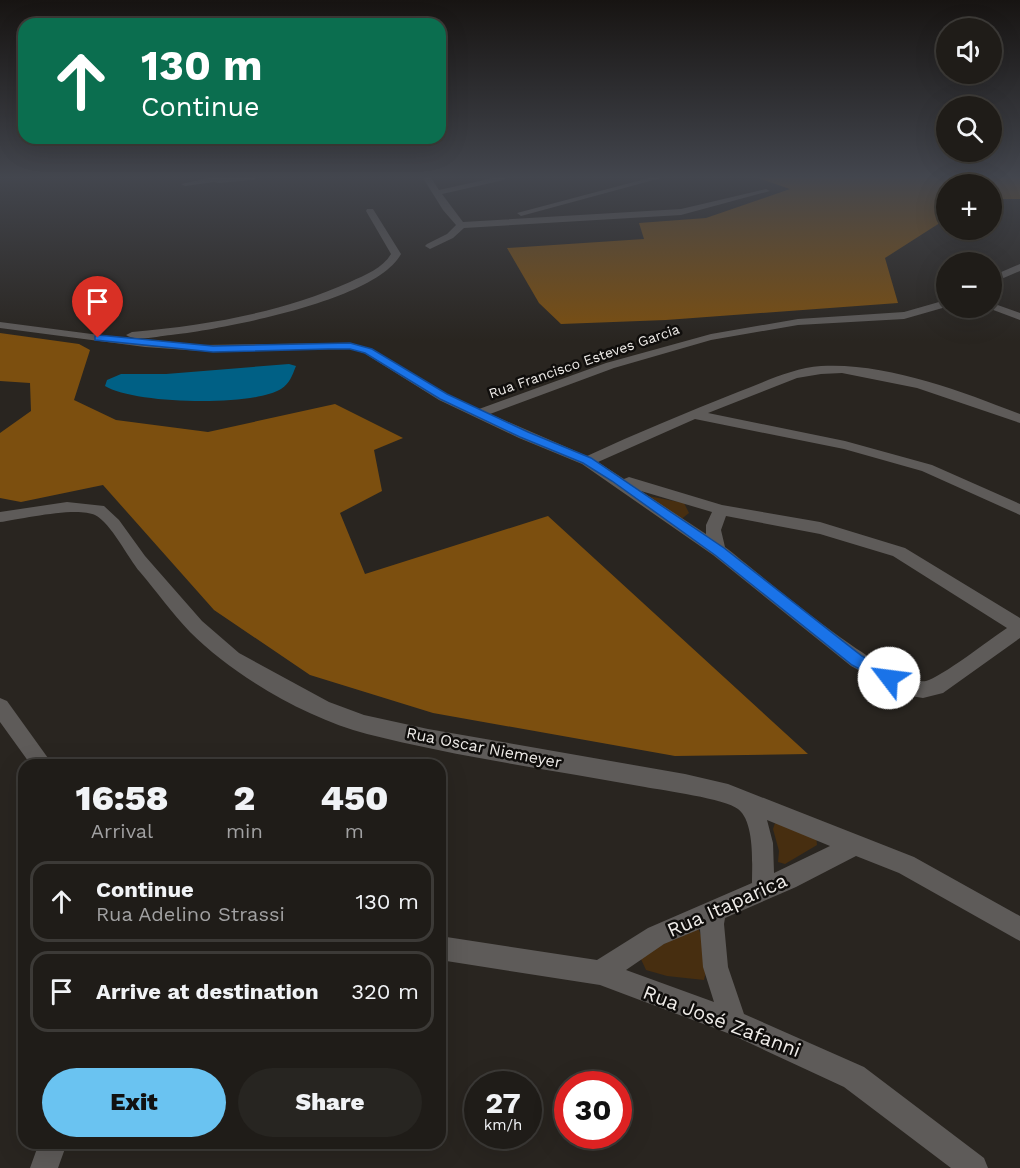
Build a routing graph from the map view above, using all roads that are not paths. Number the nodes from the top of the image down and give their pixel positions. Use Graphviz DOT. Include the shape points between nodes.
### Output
graph roads {
  1 [pos="384,233"];
  2 [pos="453,233"];
  3 [pos="430,246"];
  4 [pos="1020,267"];
  5 [pos="1002,275"];
  6 [pos="936,308"];
  7 [pos="1002,310"];
  8 [pos="1020,317"];
  9 [pos="0,324"];
  10 [pos="98,338"];
  11 [pos="742,405"];
  12 [pos="480,413"];
  13 [pos="691,414"];
  14 [pos="1020,419"];
  15 [pos="773,430"];
  16 [pos="587,461"];
  17 [pos="616,479"];
  18 [pos="722,510"];
  19 [pos="1020,510"];
  20 [pos="0,517"];
  21 [pos="719,551"];
  22 [pos="1020,628"];
  23 [pos="0,707"];
  24 [pos="39,759"];
  25 [pos="746,801"];
  26 [pos="857,844"];
  27 [pos="763,888"];
  28 [pos="715,909"];
  29 [pos="1020,929"];
  30 [pos="446,949"];
  31 [pos="600,973"];
  32 [pos="735,1023"];
  33 [pos="51,1149"];
  34 [pos="44,1168"];
  35 [pos="974,1168"];
  1 -- 10 [label="street" via="395,257 383,268 350,286 277,314 231,324"];
  2 -- 3 [label="street"];
  4 -- 5 [label="street"];
  6 -- 12 [label="street, Rua Francisco Esteves Garcia" via="909,316 804,321 685,342"];
  7 -- 8 [label="street"];
  9 -- 10 [label="street"];
  10 -- 12 [label="street" via="217,349 357,347 443,397"];
  11 -- 13 [label="street"];
  11 -- 14 [label="street" via="798,374 842,370 941,392"];
  11 -- 15 [label="street"];
  12 -- 16 [label="street"];
  13 -- 15 [label="street"];
  13 -- 16 [label="street"];
  15 -- 19 [label="street" via="927,468"];
  16 -- 17 [label="street"];
  17 -- 18 [label="street"];
  17 -- 21 [label="street"];
  18 -- 21 [label="street" via="712,526"];
  18 -- 22 [label="street" via="819,528 899,552"];
  20 -- 25 [label="street, Rua Oscar Niemeyer" via="67,507 99,510 196,626 233,659 323,709 364,724 417,736 685,784"];
  21 -- 22 [label="street" via="857,660 911,689 936,687"];
  23 -- 24 [label="street"];
  25 -- 26 [label="street, Rua Oscar Niemeyer"];
  25 -- 27 [label="street" via="760,824"];
  26 -- 27 [label="street, Rua Itaparica"];
  26 -- 29 [label="street, Rua Oscar Niemeyer" via="941,884"];
  27 -- 28 [label="street, Rua Itaparica"];
  28 -- 31 [label="street, Rua Itaparica" via="656,936"];
  28 -- 32 [label="street" via="713,954 720,987"];
  30 -- 31 [label="street, Rua José Zafanni"];
  31 -- 32 [label="street, Rua José Zafanni"];
  32 -- 35 [label="street, Rua José Zafanni" via="854,1077"];
  33 -- 34 [label="street"];
}
